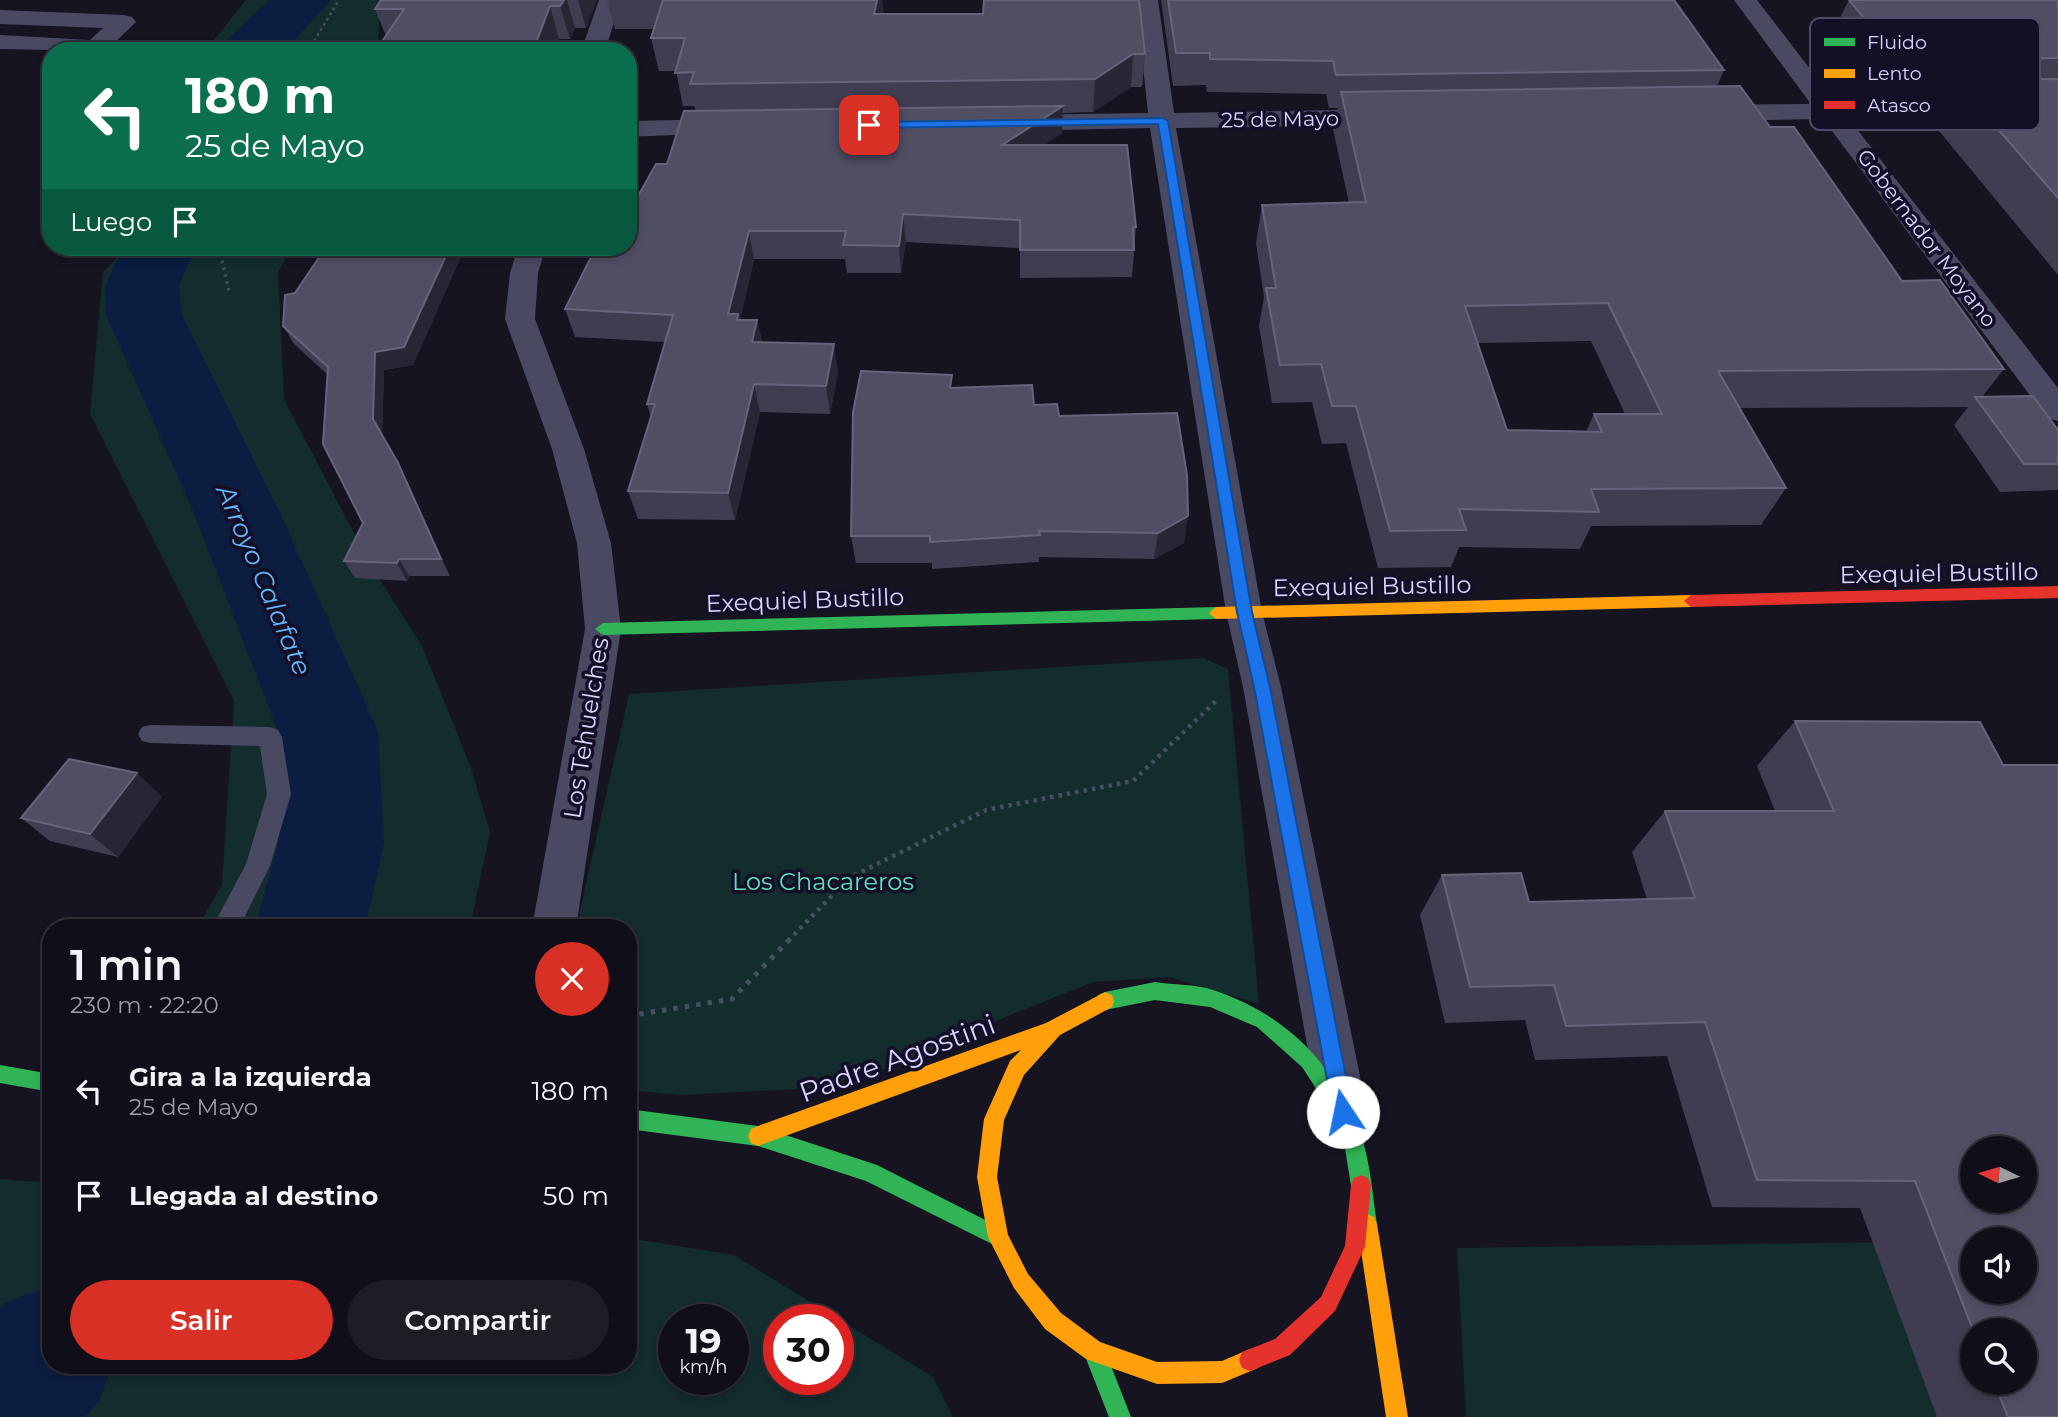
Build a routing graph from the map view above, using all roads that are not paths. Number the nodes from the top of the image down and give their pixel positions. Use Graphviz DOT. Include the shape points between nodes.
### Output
graph roads {
  1 [pos="610,0"];
  2 [pos="1147,0"];
  3 [pos="1745,0"];
  4 [pos="0,17"];
  5 [pos="102,42"];
  6 [pos="596,42"];
  7 [pos="0,43"];
  8 [pos="42,45"];
  9 [pos="1810,86"];
  10 [pos="2040,108"];
  11 [pos="2058,108"];
  12 [pos="1810,111"];
  13 [pos="1685,113"];
  14 [pos="1410,117"];
  15 [pos="1163,121"];
  16 [pos="984,123"];
  17 [pos="751,127"];
  18 [pos="637,129"];
  19 [pos="1844,130"];
  20 [pos="529,256"];
  21 [pos="2058,410"];
  22 [pos="2058,592"];
  23 [pos="1244,612"];
  24 [pos="603,629"];
  25 [pos="150,734"];
  26 [pos="230,919"];
  27 [pos="555,919"];
  28 [pos="1053,1029"];
  29 [pos="0,1074"];
  30 [pos="42,1081"];
  31 [pos="1343,1112"];
  32 [pos="637,1120"];
  33 [pos="758,1136"];
  34 [pos="1361,1185"];
  35 [pos="999,1237"];
  36 [pos="1094,1351"];
  37 [pos="1120,1417"];
  38 [pos="1397,1417"];
  1 -- 6 [label="street"];
  2 -- 15 [label="street"];
  3 -- 9 [label="street, Gobernador Moyano"];
  4 -- 5 [label="street" via="124,22"];
  7 -- 8 [label="street"];
  10 -- 11 [label="street"];
  12 -- 13 [label="street"];
  14 -- 15 [label="street, 25 de Mayo"];
  15 -- 16 [label="street, 25 de Mayo"];
  15 -- 23 [label="street"];
  17 -- 18 [label="street"];
  19 -- 21 [label="street, Gobernador Moyano"];
  20 -- 24 [label="street, Los Tehuelches" via="520,319 568,449 594,543"];
  22 -- 23 [label="street, Exequiel Bustillo"];
  23 -- 24 [label="street, Exequiel Bustillo"];
  23 -- 31 [label="street"];
  24 -- 27 [label="street, Los Tehuelches"];
  25 -- 26 [label="lane" via="270,737 279,794 258,866"];
  28 -- 31 [label="street" via="1114,999 1155,991 1211,998 1265,1021 1309,1060"];
  28 -- 33 [label="street, Padre Agostini"];
  28 -- 35 [label="street" via="1017,1069 994,1119 987,1177"];
  29 -- 30 [label="street"];
  31 -- 34 [label="street"];
  32 -- 33 [label="street, Padre Agostini"];
  33 -- 35 [label="street, Padre Agostini" via="870,1172"];
  34 -- 36 [label="street" via="1355,1247 1328,1304 1282,1347 1222,1372 1157,1373"];
  34 -- 38 [label="street"];
  35 -- 36 [label="street" via="1021,1281 1053,1321"];
  36 -- 37 [label="street"];
}
